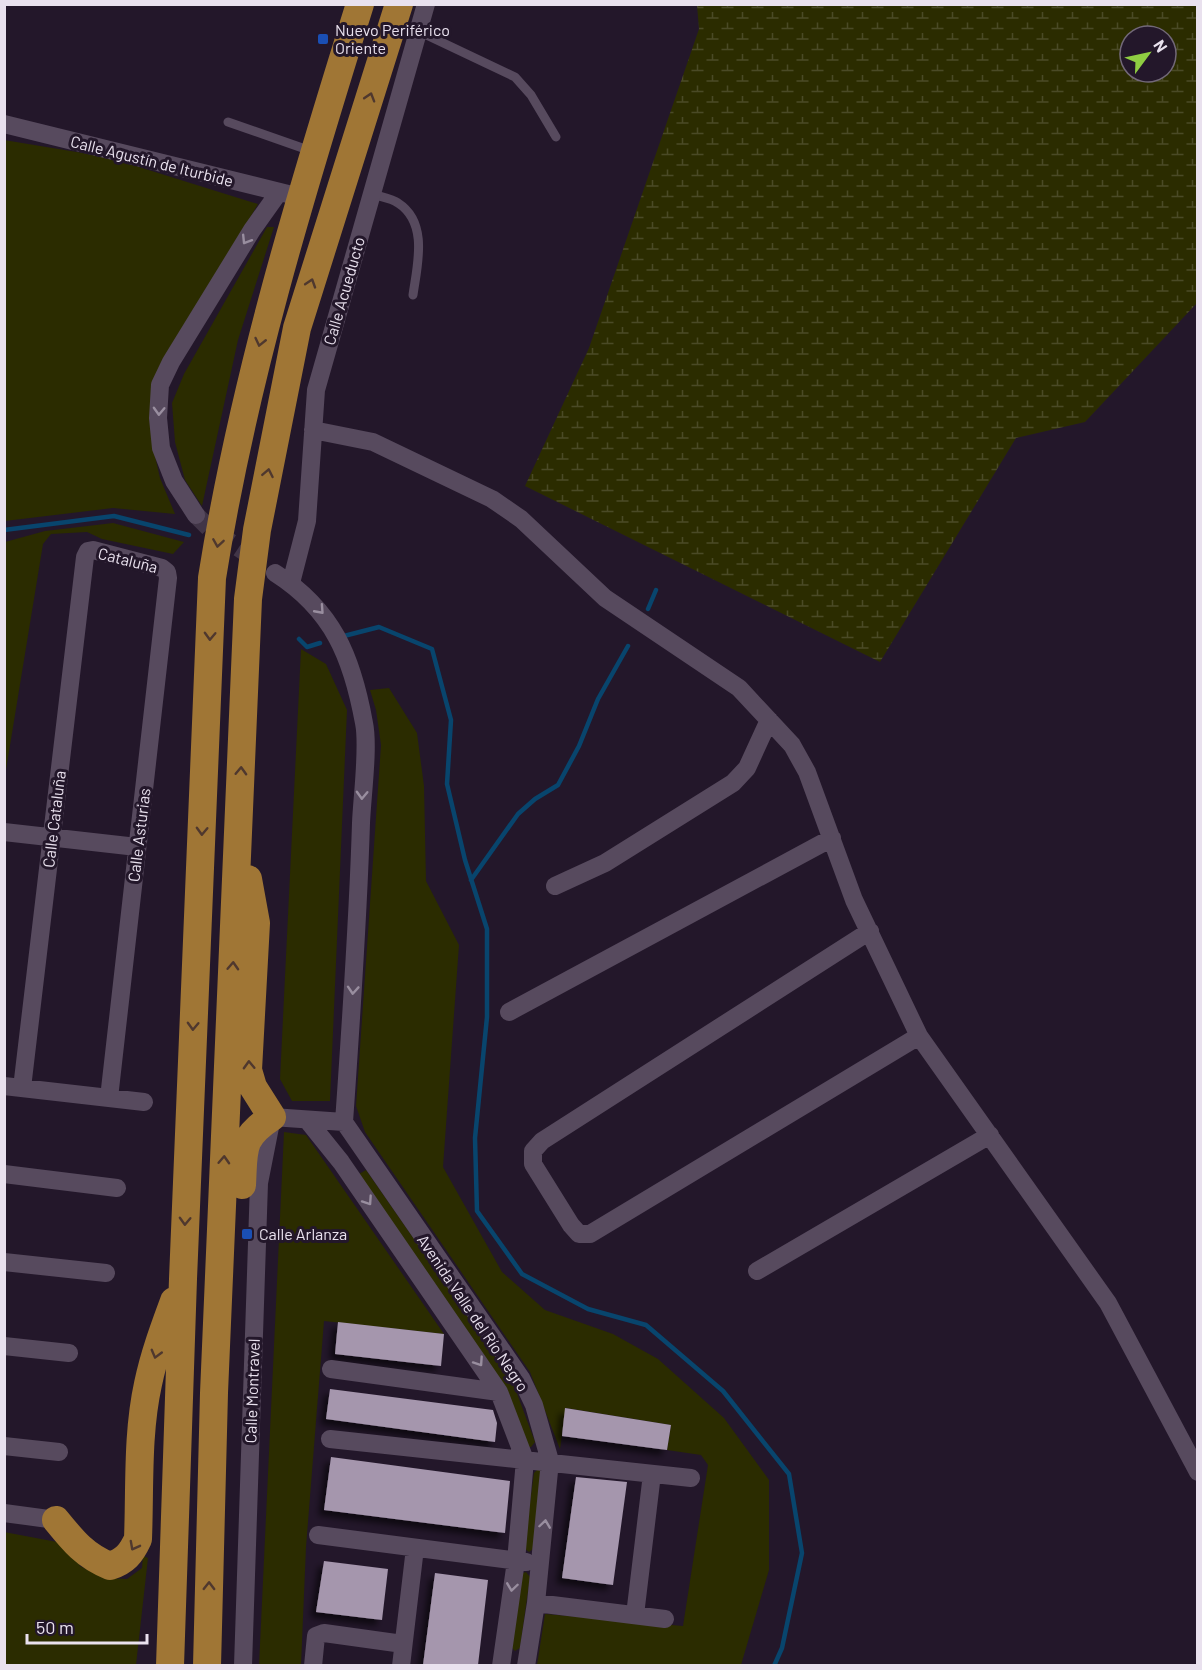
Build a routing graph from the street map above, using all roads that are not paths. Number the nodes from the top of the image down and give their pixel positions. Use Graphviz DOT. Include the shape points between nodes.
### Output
graph roads {
  1 [pos="360,4"];
  2 [pos="399,4"];
  3 [pos="426,4"];
  4 [pos="418,31"];
  5 [pos="228,122"];
  6 [pos="4,124"];
  7 [pos="556,137"];
  8 [pos="314,152"];
  9 [pos="290,194"];
  10 [pos="372,194"];
  11 [pos="413,295"];
  12 [pos="313,430"];
  13 [pos="196,515"];
  14 [pos="88,551"];
  15 [pos="167,572"];
  16 [pos="275,573"];
  17 [pos="291,583"];
  18 [pos="769,720"];
  19 [pos="239,826"];
  20 [pos="4,832"];
  21 [pos="52,837"];
  22 [pos="832,838"];
  23 [pos="137,847"];
  24 [pos="555,886"];
  25 [pos="870,931"];
  26 [pos="508,1012"];
  27 [pos="919,1036"];
  28 [pos="14,1087"];
  29 [pos="109,1098"];
  30 [pos="144,1102"];
  31 [pos="273,1117"];
  32 [pos="308,1121"];
  33 [pos="344,1122"];
  34 [pos="990,1135"];
  35 [pos="360,1150"];
  36 [pos="341,1162"];
  37 [pos="4,1174"];
  38 [pos="117,1188"];
  39 [pos="4,1262"];
  40 [pos="757,1271"];
  41 [pos="106,1274"];
  42 [pos="183,1279"];
  43 [pos="4,1346"];
  44 [pos="69,1353"];
  45 [pos="331,1369"];
  46 [pos="500,1392"];
  47 [pos="214,1393"];
  48 [pos="330,1439"];
  49 [pos="4,1446"];
  50 [pos="59,1452"];
  51 [pos="525,1460"];
  52 [pos="550,1461"];
  53 [pos="1197,1472"];
  54 [pos="651,1474"];
  55 [pos="691,1478"];
  56 [pos="4,1513"];
  57 [pos="56,1520"];
  58 [pos="318,1535"];
  59 [pos="415,1548"];
  60 [pos="516,1561"];
  61 [pos="539,1564"];
  62 [pos="537,1603"];
  63 [pos="635,1615"];
  64 [pos="665,1619"];
  65 [pos="403,1644"];
  66 [pos="501,1664"];
  67 [pos="170,1665"];
  68 [pos="207,1665"];
  69 [pos="243,1665"];
  70 [pos="313,1665"];
  71 [pos="401,1665"];
  72 [pos="520,1665"];
  73 [pos="526,1665"];
  1 -- 8 [label="highway"];
  19 -- 2 [label="highway, one-way" via="248,599 257,530 297,328"];
  3 -- 4 [label="street, Calle Acueducto"];
  4 -- 7 [label="lane" via="515,77 531,95"];
  4 -- 10 [label="street, Calle Acueducto"];
  5 -- 8 [label="lane"];
  6 -- 9 [label="street, Calle Agustín de Iturbide"];
  8 -- 9 [label="highway"];
  9 -- 13 [label="street, one-way" via="246,240 160,385 161,448 174,481"];
  9 -- 42 [label="highway, one-way" via="223,508 212,578"];
  10 -- 11 [label="lane" via="398,203 415,226 419,240"];
  10 -- 12 [label="street, Calle Acueducto" via="316,390"];
  12 -- 17 [label="street, Calle Acueducto" via="307,521"];
  12 -- 18 [label="street" via="373,442 492,499 521,519 605,598 739,688"];
  14 -- 15 [label="street, Cataluña"];
  14 -- 21 [label="street, Calle Cataluña"];
  15 -- 23 [label="street, Calle Asturias"];
  16 -- 17 [label="street"];
  17 -- 33 [label="street, one-way" via="321,609 332,626 342,646 365,725 358,926"];
  18 -- 22 [label="street" via="792,745 807,772"];
  18 -- 24 [label="street" via="747,768 733,783 605,863"];
  31 -- 19 [label="highway, one-way" via="253,1087 248,1070 256,923"];
  47 -- 19 [label="highway, one-way"];
  20 -- 21 [label="street"];
  21 -- 23 [label="street"];
  21 -- 28 [label="street, Calle Cataluña"];
  22 -- 25 [label="street"];
  22 -- 26 [label="street"];
  23 -- 29 [label="street, Calle Asturias"];
  25 -- 27 [label="street"];
  25 -- 27 [label="street" via="542,1141 532,1151 533,1164 571,1225 579,1234 591,1234"];
  27 -- 34 [label="street"];
  28 -- 29 [label="street"];
  29 -- 30 [label="street"];
  31 -- 32 [label="street"];
  31 -- 47 [label="highway" via="249,1136 244,1149 233,1329"];
  31 -- 69 [label="street, Calle Montravel" via="259,1183"];
  32 -- 33 [label="street"];
  32 -- 36 [label="street, Avenida Valle del Río Negro"];
  33 -- 35 [label="street, Avenida Valle del Río Negro"];
  34 -- 40 [label="street"];
  34 -- 53 [label="street" via="1108,1303"];
  35 -- 36 [label="street" via="355,1161"];
  35 -- 52 [label="street, Avenida Valle del Río Negro" via="521,1378 534,1405"];
  36 -- 46 [label="street, Avenida Valle del Río Negro, one-way"];
  37 -- 38 [label="street"];
  39 -- 41 [label="street"];
  42 -- 57 [label="highway, one-way" via="148,1385 141,1434 138,1539 123,1562 110,1566 79,1548"];
  42 -- 67 [label="highway"];
  43 -- 44 [label="street"];
  45 -- 46 [label="street"];
  46 -- 51 [label="street, Avenida Valle del Río Negro"];
  68 -- 47 [label="highway, one-way"];
  48 -- 51 [label="street"];
  49 -- 50 [label="street"];
  51 -- 52 [label="street"];
  51 -- 60 [label="street, Avenida Valle del Río Negro"];
  52 -- 54 [label="street"];
  61 -- 52 [label="street, Avenida Valle del Río Negro, one-way"];
  54 -- 55 [label="street"];
  54 -- 63 [label="street"];
  56 -- 57 [label="street"];
  58 -- 59 [label="street"];
  59 -- 60 [label="street"];
  59 -- 65 [label="street"];
  60 -- 61 [label="street"];
  60 -- 66 [label="street, Avenida Valle del Río Negro, one-way"];
  61 -- 62 [label="street, Avenida Valle del Río Negro"];
  62 -- 63 [label="street"];
  62 -- 73 [label="street, Avenida Valle del Río Negro"];
  63 -- 64 [label="street"];
  65 -- 70 [label="street" via="324,1633 316,1636"];
  65 -- 71 [label="street"];
  66 -- 72 [label="street"];
}
